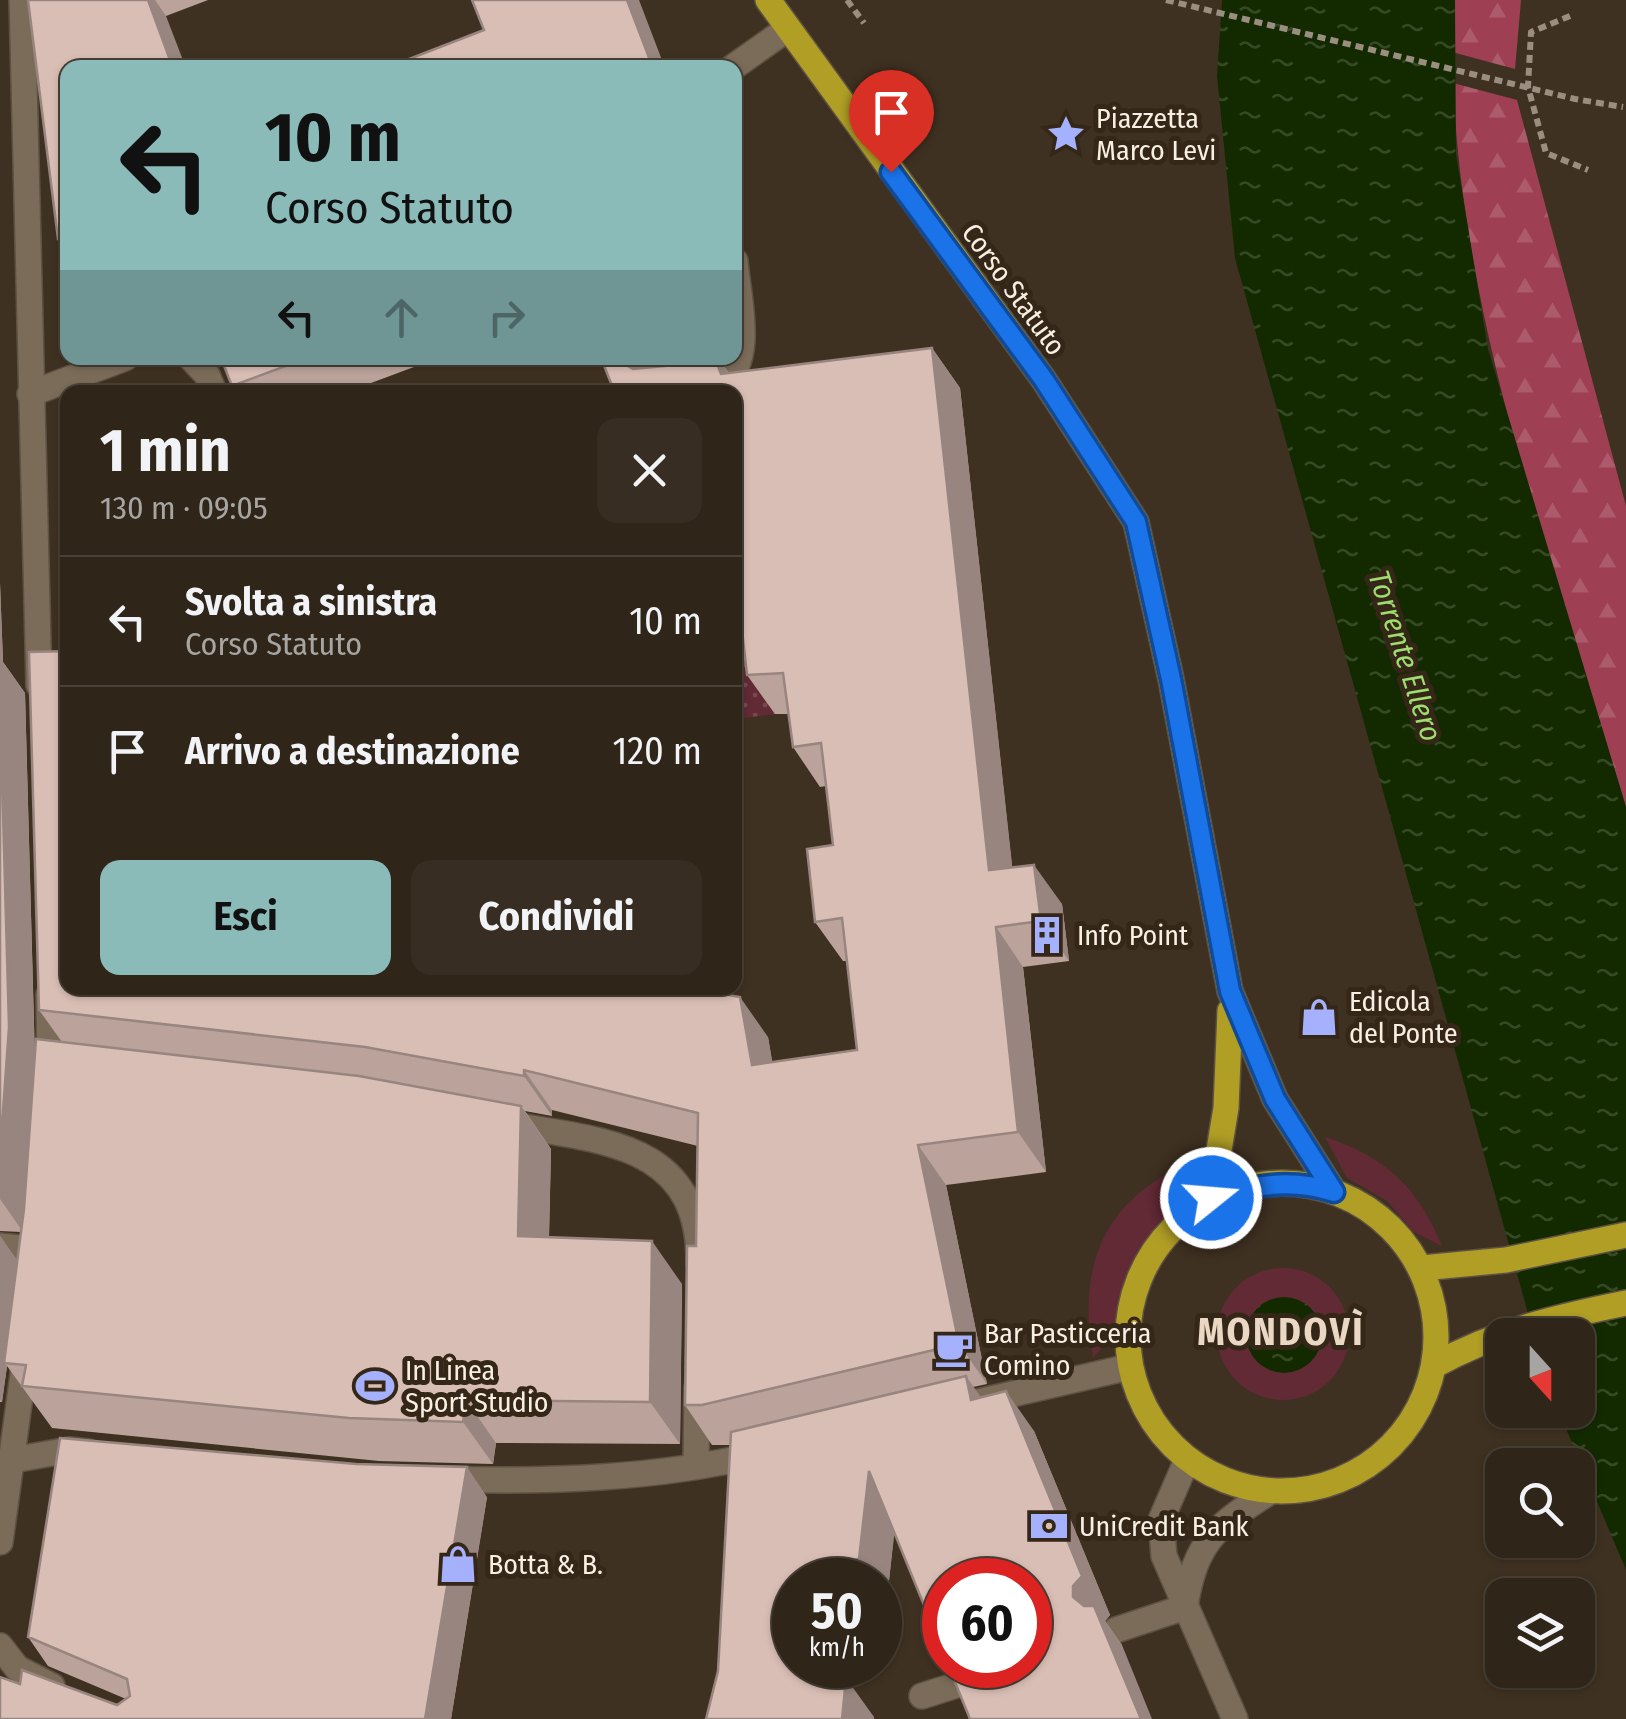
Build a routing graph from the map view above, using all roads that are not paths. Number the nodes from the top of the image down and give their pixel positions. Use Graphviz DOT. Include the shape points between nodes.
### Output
graph roads {
  1 [pos="22,0"];
  2 [pos="768,0"];
  3 [pos="787,28"];
  4 [pos="742,61"];
  5 [pos="107,365"];
  6 [pos="734,365"];
  7 [pos="703,385"];
  8 [pos="30,394"];
  9 [pos="40,709"];
  10 [pos="48,965"];
  11 [pos="1230,991"];
  12 [pos="48,1101"];
  13 [pos="486,1120"];
  14 [pos="1334,1192"];
  15 [pos="1211,1198"];
  16 [pos="1626,1235"];
  17 [pos="0,1246"];
  18 [pos="37,1249"];
  19 [pos="1422,1268"];
  20 [pos="698,1284"];
  21 [pos="1626,1303"];
  22 [pos="30,1322"];
  23 [pos="698,1362"];
  24 [pos="1435,1366"];
  25 [pos="1129,1367"];
  26 [pos="950,1408"];
  27 [pos="784,1448"];
  28 [pos="106,1458"];
  29 [pos="696,1460"];
  30 [pos="1186,1460"];
  31 [pos="6,1468"];
  32 [pos="417,1478"];
  33 [pos="1271,1492"];
  34 [pos="0,1542"];
  35 [pos="1186,1607"];
  36 [pos="1116,1630"];
  37 [pos="0,1646"];
  38 [pos="947,1688"];
  39 [pos="922,1696"];
  40 [pos="82,1699"];
  41 [pos="1235,1719"];
  1 -- 8 [label="street"];
  2 -- 3 [label="main road, Corso Statuto"];
  3 -- 4 [label="street"];
  3 -- 11 [label="main road, Corso Statuto" via="1044,380 1136,522"];
  5 -- 8 [label="street"];
  6 -- 7 [label="street" via="722,382"];
  8 -- 9 [label="street"];
  10 -- 12 [label="street" via="60,1065"];
  11 -- 14 [label="main road, Corso Statuto" via="1275,1099"];
  11 -- 15 [label="main road, Corso Statuto" via="1226,1108"];
  13 -- 20 [label="street" via="637,1154 673,1174 694,1216"];
  14 -- 15 [label="main road" via="1307,1183 1258,1184"];
  14 -- 19 [label="main road" via="1393,1228"];
  15 -- 25 [label="main road" via="1173,1227 1145,1263 1129,1308"];
  16 -- 19 [label="main road" via="1506,1260"];
  17 -- 18 [label="street"];
  19 -- 24 [label="main road" via="1434,1299"];
  21 -- 24 [label="main road" via="1525,1324"];
  22 -- 31 [label="street"];
  23 -- 29 [label="street"];
  24 -- 33 [label="main road" via="1419,1410 1392,1446 1354,1475"];
  25 -- 26 [label="street"];
  25 -- 30 [label="main road" via="1158,1430"];
  27 -- 32 [label="street" via="710,1466 496,1484"];
  28 -- 31 [label="street" via="69,1450"];
  30 -- 33 [label="main road" via="1226,1482"];
  30 -- 35 [label="street" via="1162,1520 1164,1556"];
  31 -- 34 [label="street"];
  33 -- 35 [label="street" via="1213,1531 1198,1553"];
  35 -- 36 [label="street"];
  35 -- 41 [label="street"];
  37 -- 40 [label="street" via="17,1668"];
  38 -- 39 [label="street"];
}
